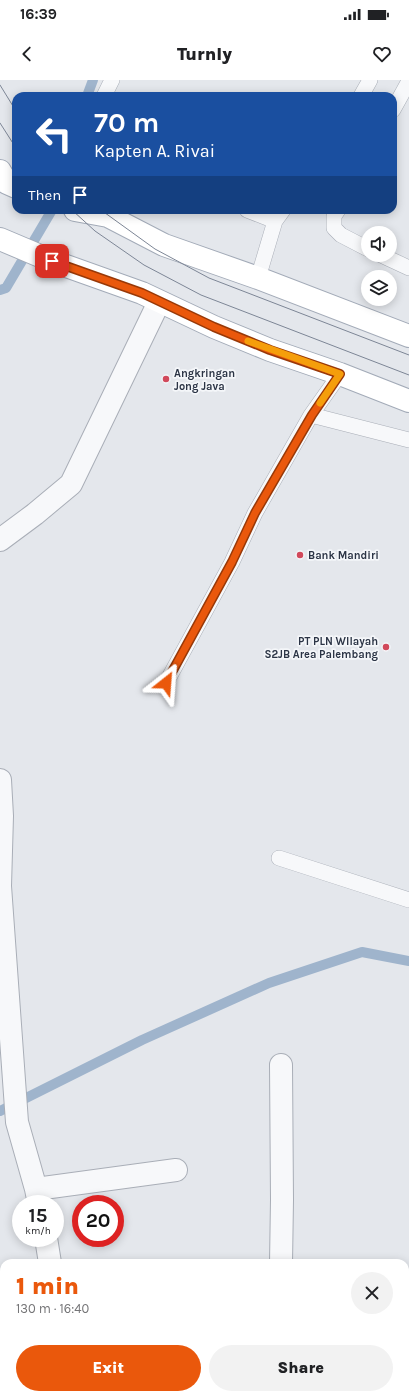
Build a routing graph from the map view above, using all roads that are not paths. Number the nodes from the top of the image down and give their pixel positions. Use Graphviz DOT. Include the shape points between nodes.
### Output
graph roads {
  1 [pos="112,80"];
  2 [pos="370,80"];
  3 [pos="409,81"];
  4 [pos="106,92"];
  5 [pos="363,92"];
  6 [pos="397,103"];
  7 [pos="97,214"];
  8 [pos="268,214"];
  9 [pos="335,214"];
  10 [pos="279,216"];
  11 [pos="0,239"];
  12 [pos="361,245"];
  13 [pos="396,262"];
  14 [pos="409,268"];
  15 [pos="258,278"];
  16 [pos="160,302"];
  17 [pos="409,336"];
  18 [pos="340,374"];
  19 [pos="409,401"];
  20 [pos="312,415"];
  21 [pos="409,440"];
  22 [pos="0,540"];
  23 [pos="166,683"];
  24 [pos="0,780"];
  25 [pos="280,858"];
  26 [pos="0,886"];
  27 [pos="409,900"];
  28 [pos="281,1065"];
  29 [pos="176,1170"];
  30 [pos="38,1195"];
  31 [pos="43,1195"];
  32 [pos="47,1247"];
  33 [pos="49,1259"];
  34 [pos="281,1259"];
  1 -- 4 [label="lane"];
  2 -- 5 [label="lane"];
  3 -- 6 [label="lane"];
  7 -- 15 [label="main road" via="108,216 164,245"];
  8 -- 10 [label="lane"];
  9 -- 12 [label="lane" via="334,228 341,235"];
  10 -- 15 [label="lane"];
  11 -- 16 [label="main road"];
  13 -- 14 [label="lane"];
  15 -- 17 [label="main road"];
  16 -- 18 [label="main road" via="270,350"];
  16 -- 22 [label="street" via="71,484"];
  18 -- 19 [label="main road"];
  18 -- 20 [label="lane"];
  20 -- 21 [label="lane"];
  20 -- 23 [label="lane" via="255,513 232,562"];
  24 -- 26 [label="street"];
  25 -- 27 [label="lane"];
  26 -- 30 [label="street" via="17,1122"];
  28 -- 34 [label="street"];
  29 -- 31 [label="street"];
  32 -- 33 [label="street"];
}
